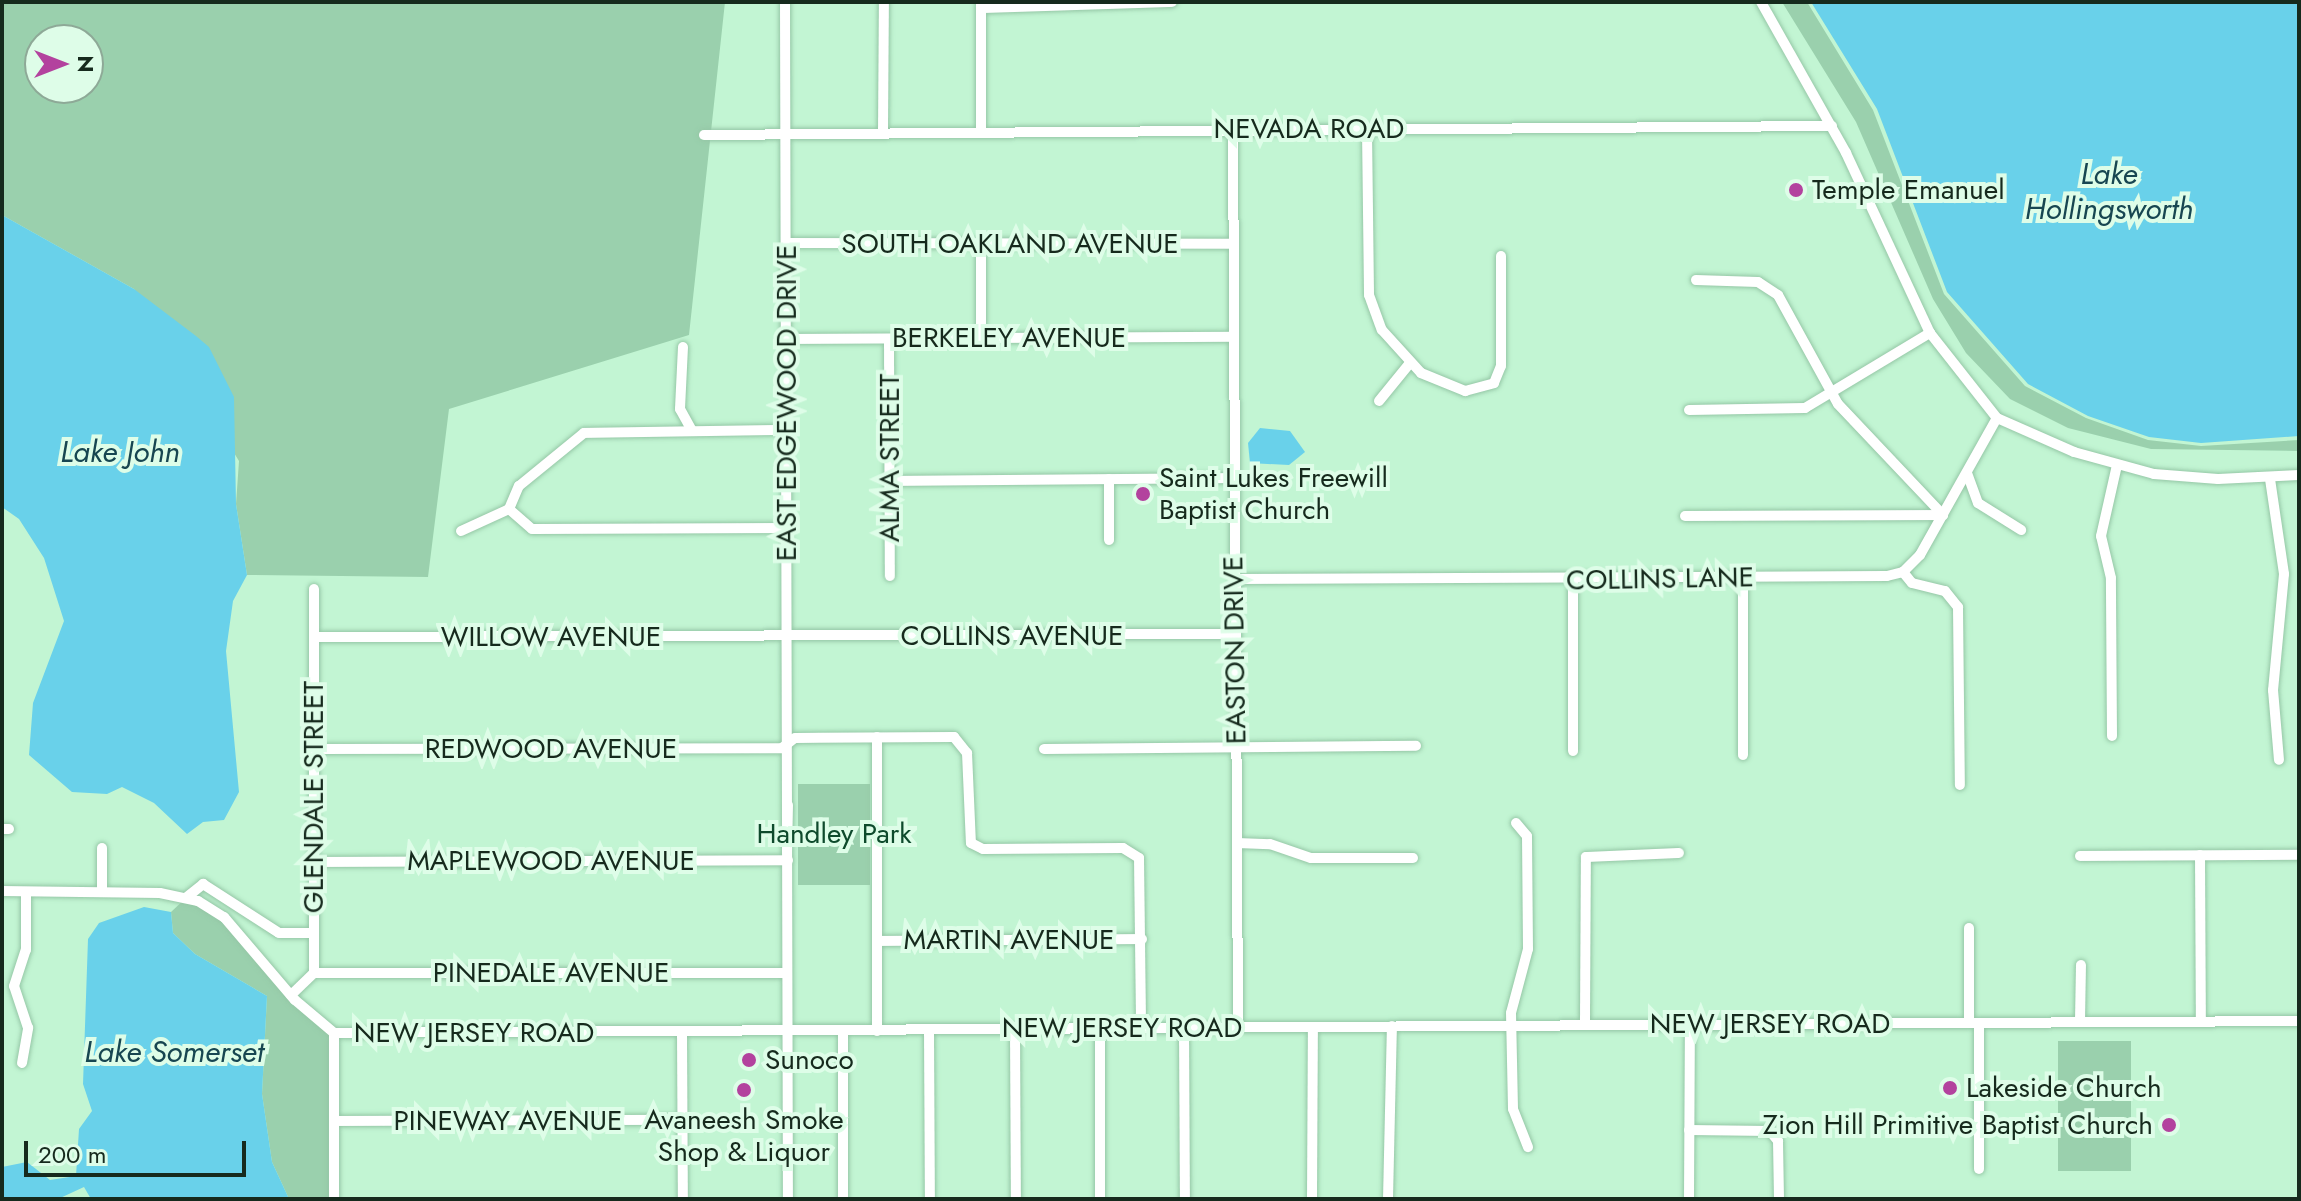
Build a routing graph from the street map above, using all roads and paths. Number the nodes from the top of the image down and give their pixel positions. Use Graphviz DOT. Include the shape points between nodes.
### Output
graph roads {
  1 [pos="785,2"];
  2 [pos="884,2"];
  3 [pos="1172,2"];
  4 [pos="1761,2"];
  5 [pos="981,5"];
  6 [pos="1832,126"];
  7 [pos="1233,129"];
  8 [pos="981,130"];
  9 [pos="1367,130"];
  10 [pos="785,131"];
  11 [pos="883,131"];
  12 [pos="704,135"];
  13 [pos="786,243"];
  14 [pos="981,243"];
  15 [pos="1234,244"];
  16 [pos="1501,256"];
  17 [pos="1696,280"];
  18 [pos="1930,333"];
  19 [pos="1233,337"];
  20 [pos="981,338"];
  21 [pos="786,339"];
  22 [pos="889,339"];
  23 [pos="683,347"];
  24 [pos="1410,363"];
  25 [pos="1832,393"];
  26 [pos="1379,401"];
  27 [pos="1689,410"];
  28 [pos="1997,418"];
  29 [pos="786,430"];
  30 [pos="692,431"];
  31 [pos="2117,465"];
  32 [pos="1967,473"];
  33 [pos="2299,475"];
  34 [pos="1234,478"];
  35 [pos="1109,479"];
  36 [pos="2270,479"];
  37 [pos="890,481"];
  38 [pos="509,509"];
  39 [pos="1943,515"];
  40 [pos="1685,516"];
  41 [pos="787,528"];
  42 [pos="2021,530"];
  43 [pos="461,531"];
  44 [pos="1109,540"];
  45 [pos="1903,572"];
  46 [pos="890,576"];
  47 [pos="1743,578"];
  48 [pos="1235,579"];
  49 [pos="1573,579"];
  50 [pos="314,589"];
  51 [pos="1236,634"];
  52 [pos="314,637"];
  53 [pos="788,637"];
  54 [pos="2112,736"];
  55 [pos="877,737"];
  56 [pos="787,744"];
  57 [pos="1416,746"];
  58 [pos="1236,747"];
  59 [pos="313,749"];
  60 [pos="1044,749"];
  61 [pos="1573,751"];
  62 [pos="1743,755"];
  63 [pos="2279,760"];
  64 [pos="1960,785"];
  65 [pos="1516,823"];
  66 [pos="1237,843"];
  67 [pos="102,848"];
  68 [pos="1679,853"];
  69 [pos="2200,855"];
  70 [pos="2299,855"];
  71 [pos="788,856"];
  72 [pos="2080,856"];
  73 [pos="1413,858"];
  74 [pos="314,862"];
  75 [pos="2,891"];
  76 [pos="26,892"];
  77 [pos="102,892"];
  78 [pos="187,897"];
  79 [pos="1969,928"];
  80 [pos="314,933"];
  81 [pos="1142,939"];
  82 [pos="877,941"];
  83 [pos="2081,965"];
  84 [pos="314,973"];
  85 [pos="787,973"];
  86 [pos="291,995"];
  87 [pos="2080,1021"];
  88 [pos="2201,1021"];
  89 [pos="2299,1021"];
  90 [pos="1974,1023"];
  91 [pos="1585,1024"];
  92 [pos="1690,1024"];
  93 [pos="1511,1025"];
  94 [pos="1392,1026"];
  95 [pos="1141,1027"];
  96 [pos="1184,1027"];
  97 [pos="1238,1027"];
  98 [pos="1313,1027"];
  99 [pos="1100,1028"];
  100 [pos="1015,1029"];
  101 [pos="929,1030"];
  102 [pos="877,1031"];
  103 [pos="682,1032"];
  104 [pos="787,1032"];
  105 [pos="843,1032"];
  106 [pos="334,1033"];
  107 [pos="22,1063"];
  108 [pos="683,1120"];
  109 [pos="334,1121"];
  110 [pos="1689,1130"];
  111 [pos="1528,1147"];
  112 [pos="1979,1169"];
  113 [pos="334,1199"];
  114 [pos="683,1199"];
  115 [pos="788,1199"];
  116 [pos="843,1199"];
  117 [pos="930,1199"];
  118 [pos="1016,1199"];
  119 [pos="1100,1199"];
  120 [pos="1185,1199"];
  121 [pos="1312,1199"];
  122 [pos="1381,1199"];
  123 [pos="1388,1199"];
  124 [pos="1689,1199"];
  125 [pos="1779,1199"];
  1 -- 10 [label="street, EAST EDGEWOOD DRIVE"];
  2 -- 11 [label="street"];
  3 -- 5 [label="street"];
  4 -- 6 [label="street"];
  5 -- 8 [label="street"];
  6 -- 9 [label="street, NEVADA ROAD"];
  6 -- 18 [label="street"];
  7 -- 8 [label="street, NEVADA ROAD"];
  7 -- 9 [label="street, NEVADA ROAD"];
  7 -- 15 [label="street, EASTON DRIVE"];
  8 -- 11 [label="street, NEVADA ROAD"];
  9 -- 24 [label="street" via="1369,295 1382,330"];
  10 -- 11 [label="street, NEVADA ROAD"];
  10 -- 12 [label="street, NEVADA ROAD"];
  10 -- 13 [label="street, EAST EDGEWOOD DRIVE"];
  13 -- 14 [label="street, SOUTH OAKLAND AVENUE"];
  13 -- 21 [label="street, EAST EDGEWOOD DRIVE"];
  14 -- 15 [label="street, SOUTH OAKLAND AVENUE"];
  14 -- 20 [label="street"];
  15 -- 19 [label="street, EASTON DRIVE"];
  16 -- 24 [label="street" via="1501,366 1494,383 1465,391"];
  17 -- 25 [label="street" via="1768,286"];
  18 -- 25 [label="street"];
  18 -- 28 [label="street"];
  19 -- 20 [label="street, BERKELEY AVENUE"];
  19 -- 34 [label="street, EASTON DRIVE"];
  20 -- 22 [label="street, BERKELEY AVENUE"];
  21 -- 22 [label="street, BERKELEY AVENUE"];
  21 -- 29 [label="street, EAST EDGEWOOD DRIVE"];
  22 -- 37 [label="street, ALMA STREET"];
  23 -- 30 [label="street" via="680,409"];
  24 -- 26 [label="street"];
  25 -- 27 [label="street" via="1794,410"];
  25 -- 39 [label="street"];
  28 -- 31 [label="street"];
  28 -- 32 [label="street"];
  29 -- 30 [label="street"];
  29 -- 41 [label="street, EAST EDGEWOOD DRIVE"];
  30 -- 38 [label="street" via="576,436 519,486"];
  31 -- 36 [label="street" via="2172,477"];
  31 -- 54 [label="street" via="2101,536 2111,578"];
  32 -- 39 [label="street"];
  32 -- 42 [label="street" via="1978,503"];
  33 -- 36 [label="street"];
  34 -- 35 [label="street"];
  34 -- 48 [label="street, EASTON DRIVE"];
  35 -- 37 [label="street"];
  35 -- 44 [label="street"];
  36 -- 63 [label="street" via="2284,574 2285,618 2273,690"];
  37 -- 46 [label="street, ALMA STREET"];
  38 -- 41 [label="street" via="532,529"];
  38 -- 43 [label="street"];
  39 -- 40 [label="street"];
  39 -- 45 [label="street"];
  41 -- 53 [label="street, EAST EDGEWOOD DRIVE"];
  45 -- 47 [label="street, COLLINS LANE"];
  45 -- 64 [label="street" via="1912,583 1945,591 1958,607"];
  47 -- 49 [label="street, COLLINS LANE"];
  47 -- 62 [label="street"];
  48 -- 49 [label="street, COLLINS LANE"];
  48 -- 51 [label="street, EASTON DRIVE"];
  49 -- 61 [label="street"];
  50 -- 52 [label="street, GLENDALE STREET"];
  51 -- 53 [label="street, COLLINS AVENUE"];
  51 -- 58 [label="street, EASTON DRIVE"];
  52 -- 53 [label="street, WILLOW AVENUE"];
  52 -- 59 [label="street, GLENDALE STREET"];
  53 -- 56 [label="street, EAST EDGEWOOD DRIVE"];
  55 -- 56 [label="street, REDWOOD AVENUE" via="795,738"];
  55 -- 81 [label="street, REDWOOD AVENUE" via="954,737 965,745 968,837 977,847 1136,853 1142,864"];
  55 -- 82 [label="street"];
  56 -- 59 [label="street, REDWOOD AVENUE"];
  56 -- 71 [label="street, EAST EDGEWOOD DRIVE"];
  57 -- 58 [label="street"];
  58 -- 60 [label="street"];
  58 -- 66 [label="street, EASTON DRIVE"];
  59 -- 74 [label="street, GLENDALE STREET"];
  65 -- 93 [label="street" via="1527,836 1528,949"];
  66 -- 73 [label="street" via="1270,844 1311,858"];
  66 -- 97 [label="street, EASTON DRIVE"];
  67 -- 77 [label="street"];
  68 -- 91 [label="street" via="1586,857"];
  69 -- 70 [label="street"];
  69 -- 72 [label="street"];
  69 -- 88 [label="street"];
  71 -- 74 [label="street, MAPLEWOOD AVENUE"];
  71 -- 85 [label="street, EAST EDGEWOOD DRIVE"];
  74 -- 80 [label="street, GLENDALE STREET"];
  75 -- 76 [label="street, NEW JERSEY ROAD"];
  76 -- 77 [label="street, NEW JERSEY ROAD"];
  76 -- 107 [label="street" via="26,950 14,986 28,1028"];
  77 -- 78 [label="street, NEW JERSEY ROAD"];
  78 -- 80 [label="street" via="203,884 279,933"];
  78 -- 86 [label="street, NEW JERSEY ROAD" via="224,917"];
  79 -- 90 [label="street"];
  80 -- 84 [label="street, GLENDALE STREET"];
  81 -- 82 [label="street, MARTIN AVENUE"];
  81 -- 95 [label="street"];
  82 -- 102 [label="street"];
  83 -- 87 [label="street"];
  84 -- 85 [label="street, PINEDALE AVENUE"];
  84 -- 86 [label="street"];
  85 -- 104 [label="street, EAST EDGEWOOD DRIVE"];
  86 -- 106 [label="street, NEW JERSEY ROAD"];
  87 -- 88 [label="street, NEW JERSEY ROAD"];
  87 -- 90 [label="street, NEW JERSEY ROAD"];
  88 -- 89 [label="street, NEW JERSEY ROAD"];
  90 -- 92 [label="street, NEW JERSEY ROAD"];
  90 -- 112 [label="street"];
  91 -- 92 [label="street, NEW JERSEY ROAD"];
  91 -- 93 [label="street, NEW JERSEY ROAD"];
  92 -- 110 [label="street"];
  93 -- 94 [label="street, NEW JERSEY ROAD"];
  93 -- 111 [label="street" via="1513,1109"];
  94 -- 98 [label="street, NEW JERSEY ROAD"];
  94 -- 123 [label="street"];
  95 -- 96 [label="street, NEW JERSEY ROAD"];
  95 -- 99 [label="street, NEW JERSEY ROAD"];
  96 -- 97 [label="street, NEW JERSEY ROAD"];
  96 -- 120 [label="street"];
  97 -- 98 [label="street, NEW JERSEY ROAD"];
  98 -- 121 [label="street"];
  99 -- 100 [label="street, NEW JERSEY ROAD"];
  99 -- 119 [label="street"];
  100 -- 101 [label="street, NEW JERSEY ROAD"];
  100 -- 118 [label="street"];
  101 -- 102 [label="street, NEW JERSEY ROAD"];
  101 -- 117 [label="street"];
  102 -- 105 [label="street, NEW JERSEY ROAD"];
  103 -- 104 [label="street, NEW JERSEY ROAD"];
  103 -- 106 [label="street, NEW JERSEY ROAD"];
  103 -- 108 [label="street"];
  104 -- 105 [label="street, NEW JERSEY ROAD"];
  104 -- 115 [label="street, EAST EDGEWOOD DRIVE"];
  105 -- 116 [label="street"];
  106 -- 109 [label="street"];
  108 -- 109 [label="street, PINEWAY AVENUE"];
  108 -- 114 [label="street"];
  109 -- 113 [label="street"];
  110 -- 124 [label="street"];
  110 -- 125 [label="street" via="1770,1131 1778,1141"];
  122 -- 123 [label="street"];
}
